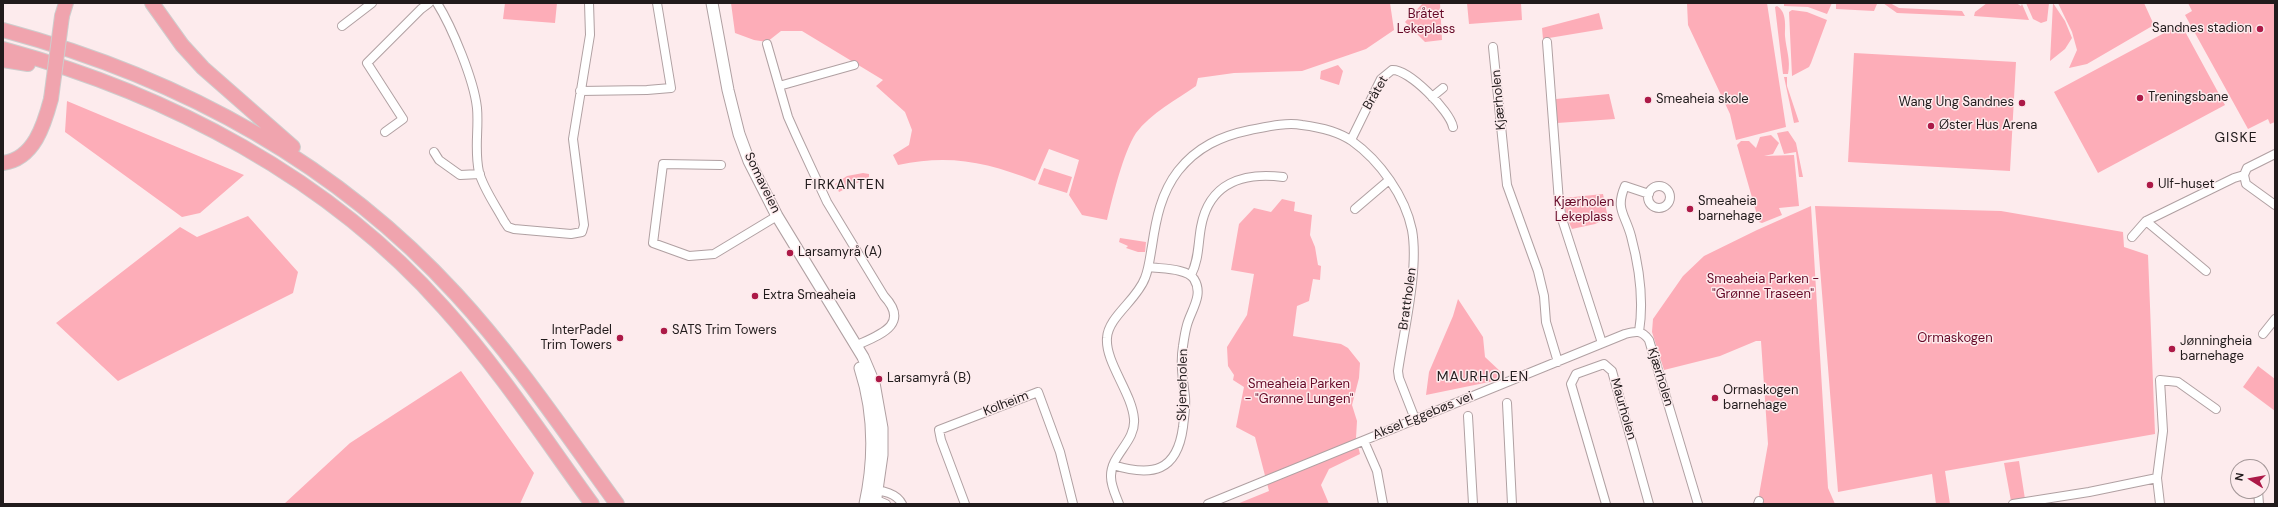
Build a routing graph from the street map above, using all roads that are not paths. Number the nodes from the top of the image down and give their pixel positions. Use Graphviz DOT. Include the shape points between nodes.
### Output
graph roads {
  1 [pos="152,3"];
  2 [pos="372,3"];
  3 [pos="430,3"];
  4 [pos="437,3"];
  5 [pos="589,3"];
  6 [pos="657,3"];
  7 [pos="712,3"];
  8 [pos="63,7"];
  9 [pos="342,26"];
  10 [pos="3,30"];
  11 [pos="1546,42"];
  12 [pos="767,44"];
  13 [pos="1493,47"];
  14 [pos="3,49"];
  15 [pos="3,60"];
  16 [pos="854,65"];
  17 [pos="77,73"];
  18 [pos="778,86"];
  19 [pos="1443,88"];
  20 [pos="580,91"];
  21 [pos="1432,97"];
  22 [pos="1453,127"];
  23 [pos="385,132"];
  24 [pos="1351,140"];
  25 [pos="434,152"];
  26 [pos="2275,154"];
  27 [pos="3,163"];
  28 [pos="721,165"];
  29 [pos="313,168"];
  30 [pos="480,174"];
  31 [pos="2244,176"];
  32 [pos="1283,177"];
  33 [pos="1389,180"];
  34 [pos="1649,194"];
  35 [pos="2275,205"];
  36 [pos="1355,209"];
  37 [pos="777,216"];
  38 [pos="2146,221"];
  39 [pos="2132,237"];
  40 [pos="1149,267"];
  41 [pos="2206,271"];
  42 [pos="1191,275"];
  43 [pos="2275,319"];
  44 [pos="1638,332"];
  45 [pos="2263,334"];
  46 [pos="1602,343"];
  47 [pos="855,346"];
  48 [pos="1558,362"];
  49 [pos="1507,403"];
  50 [pos="2216,409"];
  51 [pos="1468,416"];
  52 [pos="1415,419"];
  53 [pos="1364,441"];
  54 [pos="1113,465"];
  55 [pos="2156,478"];
  56 [pos="875,500"];
  57 [pos="592,504"];
  58 [pos="616,504"];
  59 [pos="902,504"];
  60 [pos="966,504"];
  61 [pos="1073,504"];
  62 [pos="1119,504"];
  63 [pos="1208,504"];
  64 [pos="1383,504"];
  65 [pos="1473,504"];
  66 [pos="1512,504"];
  67 [pos="1606,504"];
  68 [pos="1649,504"];
  69 [pos="1698,504"];
  70 [pos="2013,504"];
  71 [pos="2160,504"];
  1 -- 29 [label="highway" via="182,45 203,68 292,146"];
  2 -- 9 [label="street"];
  3 -- 23 [label="street" via="367,63 403,119"];
  4 -- 30 [label="street" via="474,90"];
  5 -- 20 [label="street" via="590,35"];
  6 -- 20 [label="street" via="671,88"];
  7 -- 37 [label="main road, Somaveien" via="739,134 749,161"];
  8 -- 27 [label="highway, bridge" via="51,99 41,131 22,155"];
  10 -- 29 [label="highway" via="65,48 203,103"];
  11 -- 46 [label="street" via="1562,219"];
  12 -- 18 [label="street"];
  13 -- 48 [label="street, Kjærholen" via="1507,185 1538,271 1544,296 1546,322"];
  14 -- 17 [label="highway"];
  15 -- 17 [label="highway"];
  16 -- 18 [label="street"];
  17 -- 57 [label="highway" via="193,121 240,145 276,166 374,239 442,306 471,340 514,394"];
  18 -- 47 [label="street" via="788,116 827,202 884,296 894,307 896,317 893,324"];
  19 -- 21 [label="street"];
  20 -- 30 [label="street" via="572,139 584,225 582,232 571,234 508,227"];
  21 -- 22 [label="street, Bråtet" via="1449,116"];
  21 -- 24 [label="street, Bråtet" via="1401,72 1388,72 1381,79"];
  24 -- 33 [label="street, Brattholen" via="1372,158"];
  24 -- 40 [label="street, Brattholen" via="1300,124 1239,132 1199,150 1178,171 1162,197 1157,212"];
  25 -- 30 [label="street" via="439,160 460,175"];
  26 -- 31 [label="street" via="2247,168"];
  28 -- 37 [label="street" via="663,164 652,243 689,256 714,254"];
  29 -- 58 [label="highway" via="389,228 457,295 525,379"];
  31 -- 35 [label="street" via="2246,184"];
  31 -- 38 [label="street" via="2234,178"];
  32 -- 42 [label="street" via="1246,176 1215,196 1203,216 1197,259"];
  33 -- 36 [label="street"];
  33 -- 52 [label="street, Brattholen" via="1407,214 1413,243 1412,276 1398,371"];
  34 -- 44 [label="street, Kjærholen" via="1625,186 1619,202 1631,236 1637,270 1641,309"];
  37 -- 47 [label="main road, Somaveien"];
  38 -- 39 [label="street"];
  38 -- 41 [label="street" via="2151,228"];
  40 -- 42 [label="street"];
  40 -- 54 [label="street" via="1136,295 1112,322 1108,335 1108,348 1134,418 1133,434"];
  42 -- 54 [label="street, Skjeneholen" via="1197,284 1198,295 1186,326 1181,362 1185,398 1178,449 1171,461 1156,469 1134,469"];
  43 -- 45 [label="street"];
  44 -- 46 [label="street, Aksel Eggebøs vei"];
  44 -- 69 [label="street, Kjærholen" via="1642,332 1649,340"];
  46 -- 48 [label="street, Aksel Eggebøs vei"];
  47 -- 56 [label="main road, Somaveien" via="868,393"];
  48 -- 52 [label="street, Aksel Eggebøs vei"];
  49 -- 66 [label="street"];
  50 -- 55 [label="street" via="2178,382 2160,380 2163,431"];
  51 -- 65 [label="street"];
  52 -- 53 [label="street, Aksel Eggebøs vei"];
  53 -- 63 [label="street, Aksel Eggebøs vei"];
  53 -- 64 [label="street" via="1377,471"];
  54 -- 62 [label="street" via="1110,479"];
  55 -- 70 [label="street"];
  55 -- 71 [label="street"];
  56 -- 59 [label="street" via="889,494"];
  60 -- 61 [label="street, Kolheim" via="939,430 1038,392 1060,452"];
  67 -- 68 [label="street, Maurholen" via="1571,384 1576,374 1604,364 1612,371"];
}
